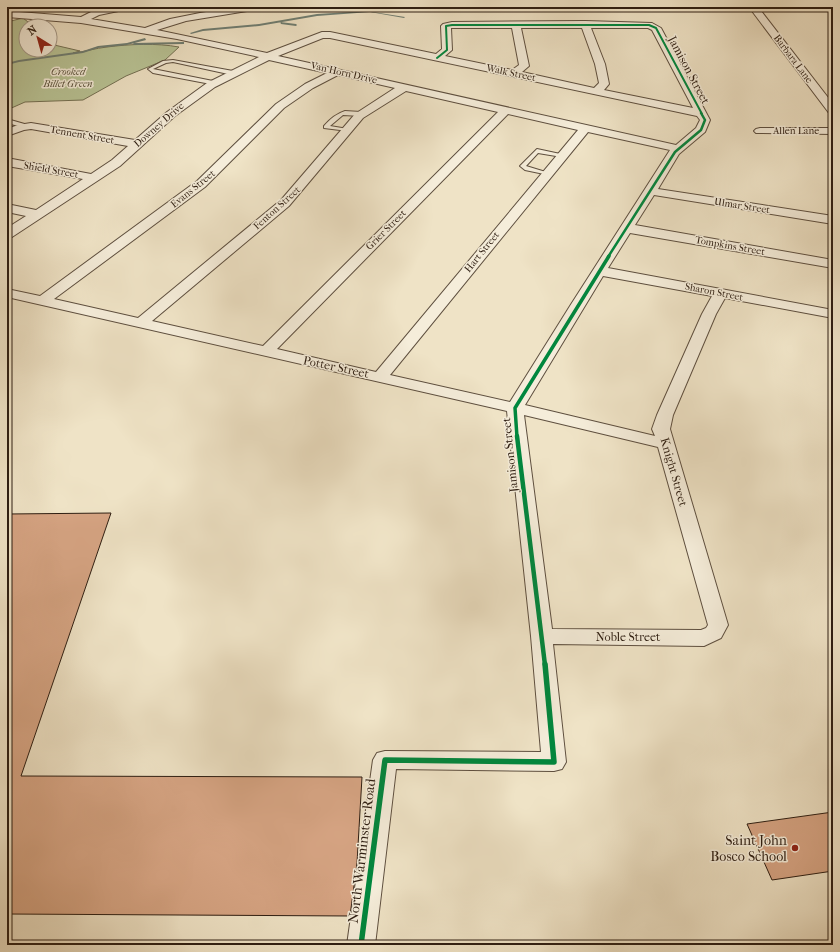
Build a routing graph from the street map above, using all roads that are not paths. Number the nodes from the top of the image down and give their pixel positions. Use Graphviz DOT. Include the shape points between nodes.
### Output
graph roads {
  1 [pos="125,7"];
  2 [pos="253,7"];
  3 [pos="753,7"];
  4 [pos="7,14"];
  5 [pos="81,20"];
  6 [pos="516,24"];
  7 [pos="585,24"];
  8 [pos="147,30"];
  9 [pos="322,35"];
  10 [pos="269,56"];
  11 [pos="437,58"];
  12 [pos="337,72"];
  13 [pos="233,73"];
  14 [pos="514,74"];
  15 [pos="216,83"];
  16 [pos="404,87"];
  17 [pos="597,91"];
  18 [pos="506,110"];
  19 [pos="833,110"];
  20 [pos="700,113"];
  21 [pos="362,114"];
  22 [pos="7,121"];
  23 [pos="26,126"];
  24 [pos="585,128"];
  25 [pos="346,130"];
  26 [pos="760,131"];
  27 [pos="833,131"];
  28 [pos="7,133"];
  29 [pos="138,144"];
  30 [pos="678,149"];
  31 [pos="562,155"];
  32 [pos="7,162"];
  33 [pos="546,174"];
  34 [pos="95,178"];
  35 [pos="650,191"];
  36 [pos="7,208"];
  37 [pos="38,214"];
  38 [pos="833,220"];
  39 [pos="627,228"];
  40 [pos="7,234"];
  41 [pos="833,264"];
  42 [pos="600,271"];
  43 [pos="7,293"];
  44 [pos="720,294"];
  45 [pos="43,301"];
  46 [pos="830,314"];
  47 [pos="141,323"];
  48 [pos="266,352"];
  49 [pos="380,377"];
  50 [pos="515,408"];
  51 [pos="665,444"];
  52 [pos="714,633"];
  53 [pos="542,636"];
  54 [pos="385,760"];
  55 [pos="361,945"];
  1 -- 5 [label="street" via="101,12"];
  2 -- 8 [label="street" via="184,18"];
  3 -- 19 [label="street, Barbara Lane"];
  4 -- 5 [label="street, Van Horn Drive"];
  5 -- 8 [label="street, Van Horn Drive"];
  6 -- 7 [label="street"];
  6 -- 11 [label="street" via="446,26 447,50"];
  6 -- 14 [label="street" via="524,66"];
  7 -- 17 [label="street" via="600,64 604,84"];
  7 -- 20 [label="street, Jamison Street" via="649,25 656,28"];
  8 -- 10 [label="street, Van Horn Drive"];
  9 -- 10 [label="street, Downey Drive"];
  9 -- 11 [label="street, Walk Street"];
  10 -- 12 [label="street, Van Horn Drive"];
  10 -- 13 [label="street, Downey Drive"];
  11 -- 14 [label="street, Walk Street"];
  12 -- 16 [label="street, Van Horn Drive"];
  12 -- 45 [label="street, Evans Street" via="309,86 280,106 201,184"];
  13 -- 15 [label="street, Downey Drive"];
  13 -- 15 [label="lane" via="173,61 150,69 153,72"];
  14 -- 17 [label="street, Walk Street"];
  15 -- 29 [label="street, Downey Drive" via="182,105"];
  16 -- 18 [label="street, Van Horn Drive"];
  16 -- 21 [label="street, Fenton Street"];
  17 -- 20 [label="street, Walk Street"];
  18 -- 24 [label="street, Van Horn Drive"];
  18 -- 48 [label="street, Grier Street"];
  20 -- 30 [label="street, Jamison Street" via="705,120 701,130"];
  21 -- 25 [label="street, Fenton Street"];
  21 -- 25 [label="lane" via="342,112 326,127"];
  22 -- 23 [label="lane"];
  23 -- 28 [label="street"];
  23 -- 29 [label="street, Tennent Street"];
  24 -- 30 [label="street, Van Horn Drive"];
  24 -- 31 [label="street, Hart Street"];
  25 -- 47 [label="street, Fenton Street" via="318,167 285,203"];
  26 -- 27 [label="street, Allen Lane"];
  29 -- 34 [label="street, Downey Drive"];
  30 -- 35 [label="street, Jamison Street"];
  31 -- 33 [label="street, Hart Street"];
  31 -- 33 [label="lane" via="537,151 523,166"];
  32 -- 34 [label="street, Shield Street"];
  33 -- 49 [label="street, Hart Street"];
  34 -- 37 [label="street, Downey Drive"];
  35 -- 38 [label="street, Ulmar Street"];
  35 -- 39 [label="street, Jamison Street"];
  36 -- 37 [label="street"];
  37 -- 40 [label="street, Downey Drive"];
  39 -- 41 [label="street, Tompkins Street"];
  39 -- 42 [label="street, Jamison Street"];
  42 -- 44 [label="street, Sharon Street"];
  42 -- 50 [label="street, Jamison Street"];
  43 -- 45 [label="street, Potter Street"];
  44 -- 46 [label="street, Sharon Street"];
  44 -- 51 [label="street, Knight Street" via="665,415 661,429"];
  45 -- 47 [label="street, Potter Street"];
  47 -- 48 [label="street, Potter Street"];
  48 -- 49 [label="street, Potter Street"];
  49 -- 50 [label="street, Potter Street"];
  50 -- 51 [label="street, Potter Street"];
  50 -- 53 [label="street, Jamison Street"];
  51 -- 52 [label="street, Knight Street" via="717,618 718,625"];
  52 -- 53 [label="street, Noble Street" via="704,638"];
  53 -- 54 [label="street, Jamison Street" via="554,762"];
  54 -- 55 [label="street, North Warminster Road"];
}
